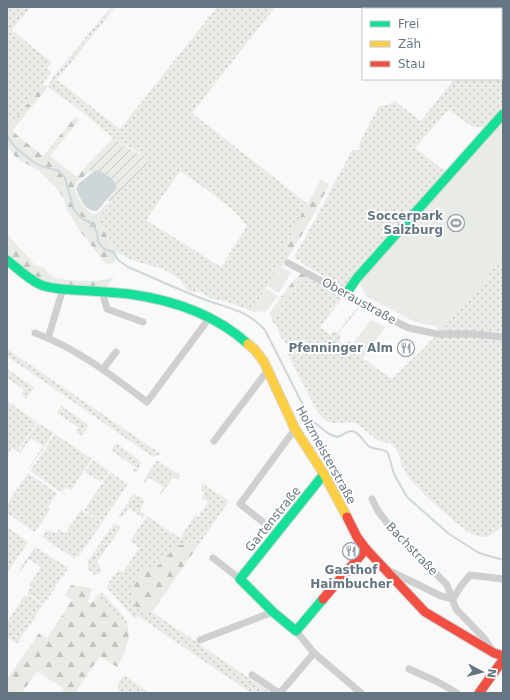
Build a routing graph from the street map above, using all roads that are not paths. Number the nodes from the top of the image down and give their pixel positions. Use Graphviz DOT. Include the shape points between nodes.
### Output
graph roads {
  1 [pos="503,114"];
  2 [pos="7,260"];
  3 [pos="288,263"];
  4 [pos="63,288"];
  5 [pos="102,291"];
  6 [pos="346,294"];
  7 [pos="210,317"];
  8 [pos="143,322"];
  9 [pos="35,333"];
  10 [pos="503,337"];
  11 [pos="48,338"];
  12 [pos="116,352"];
  13 [pos="103,369"];
  14 [pos="268,370"];
  15 [pos="295,430"];
  16 [pos="214,441"];
  17 [pos="324,474"];
  18 [pos="372,499"];
  19 [pos="277,533"];
  20 [pos="366,549"];
  21 [pos="213,558"];
  22 [pos="380,566"];
  23 [pos="240,579"];
  24 [pos="503,579"];
  25 [pos="453,598"];
  26 [pos="273,612"];
  27 [pos="296,631"];
  28 [pos="200,640"];
  29 [pos="314,653"];
  30 [pos="494,653"];
  31 [pos="503,656"];
  32 [pos="503,660"];
  33 [pos="409,669"];
  34 [pos="252,675"];
  35 [pos="280,693"];
  36 [pos="361,693"];
  37 [pos="457,693"];
  38 [pos="479,693"];
  1 -- 6 [label="street" via="357,278"];
  2 -- 4 [label="street, Holzmeisterstraße" via="24,275 42,285"];
  3 -- 6 [label="street, Oberaustraße"];
  4 -- 5 [label="street, Holzmeisterstraße"];
  4 -- 11 [label="street"];
  5 -- 7 [label="street, Holzmeisterstraße" via="169,301"];
  5 -- 8 [label="street" via="107,309"];
  6 -- 10 [label="street, Oberaustraße" via="375,312 409,328 437,334"];
  7 -- 13 [label="street" via="147,402"];
  7 -- 14 [label="street, Holzmeisterstraße" via="243,338 255,350"];
  9 -- 11 [label="street"];
  11 -- 13 [label="street"];
  12 -- 13 [label="street"];
  14 -- 15 [label="street, Holzmeisterstraße"];
  14 -- 16 [label="street"];
  15 -- 17 [label="street, Holzmeisterstraße"];
  15 -- 19 [label="street" via="240,504"];
  17 -- 19 [label="street, Gartenstraße"];
  17 -- 20 [label="street, Holzmeisterstraße"];
  18 -- 25 [label="street, Bachstraße" via="388,524 447,585"];
  19 -- 23 [label="street, Gartenstraße"];
  20 -- 22 [label="street, Holzmeisterstraße"];
  20 -- 27 [label="street"];
  21 -- 23 [label="street"];
  22 -- 25 [label="street, Bachstraße" via="441,596"];
  22 -- 30 [label="street, Holzmeisterstraße" via="425,612"];
  23 -- 26 [label="street"];
  24 -- 25 [label="street" via="470,575"];
  25 -- 30 [label="street, Bachstraße" via="456,609 484,638"];
  26 -- 27 [label="street"];
  26 -- 28 [label="street"];
  27 -- 29 [label="street"];
  29 -- 35 [label="street"];
  29 -- 36 [label="street"];
  30 -- 31 [label="street, Holzmeisterstraße"];
  32 -- 38 [label="street"];
  33 -- 37 [label="street"];
  34 -- 35 [label="street"];
}
